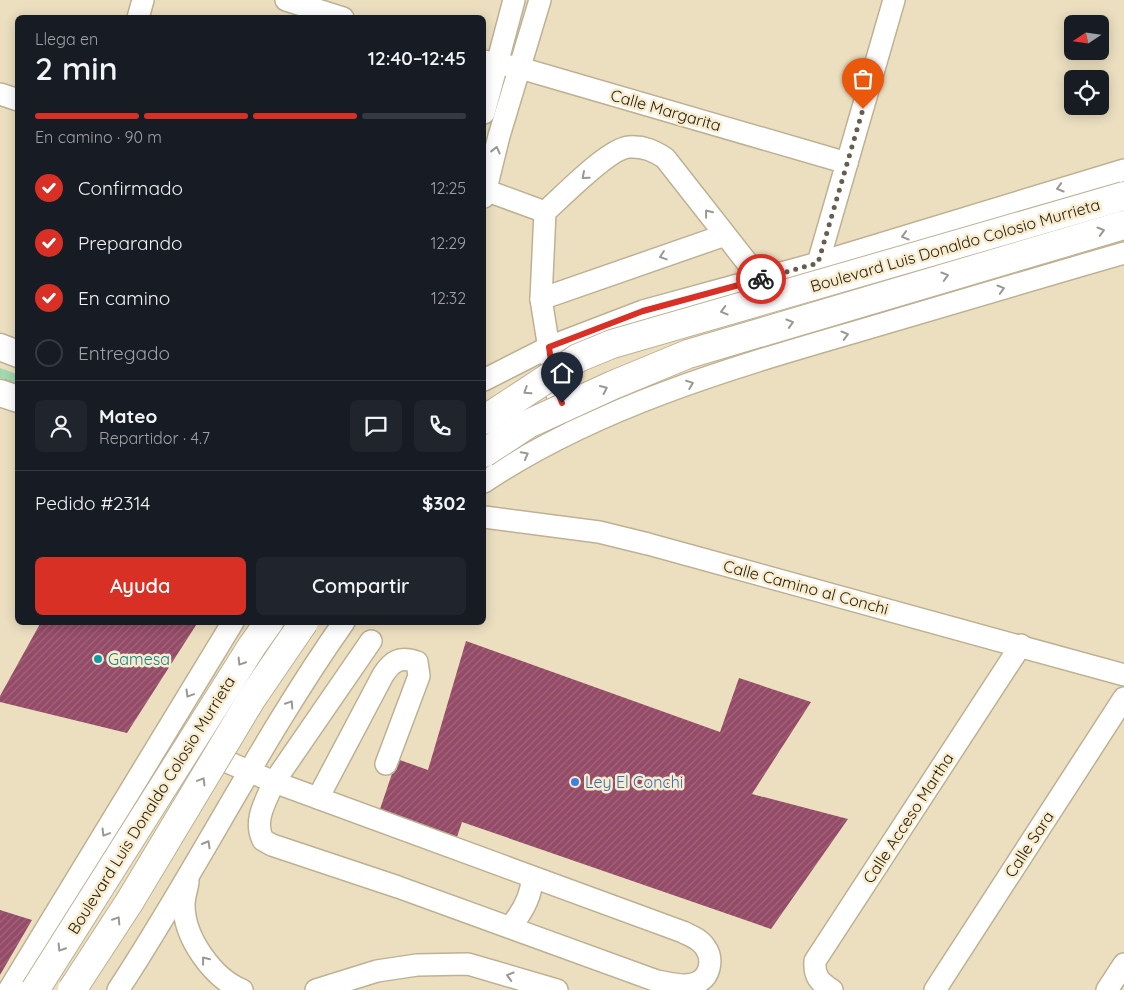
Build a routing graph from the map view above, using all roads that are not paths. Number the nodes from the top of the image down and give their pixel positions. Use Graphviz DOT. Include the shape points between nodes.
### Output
graph roads {
  1 [pos="143,0"];
  2 [pos="286,0"];
  3 [pos="514,0"];
  4 [pos="540,0"];
  5 [pos="894,0"];
  6 [pos="139,15"];
  7 [pos="334,15"];
  8 [pos="490,63"];
  9 [pos="520,68"];
  10 [pos="0,94"];
  11 [pos="486,96"];
  12 [pos="15,99"];
  13 [pos="847,163"];
  14 [pos="1124,170"];
  15 [pos="486,190"];
  16 [pos="486,194"];
  17 [pos="1124,196"];
  18 [pos="545,212"];
  19 [pos="1124,225"];
  20 [pos="726,235"];
  21 [pos="1124,253"];
  22 [pos="818,263"];
  23 [pos="760,279"];
  24 [pos="541,299"];
  25 [pos="633,315"];
  26 [pos="0,347"];
  27 [pos="549,347"];
  28 [pos="15,353"];
  29 [pos="486,379"];
  30 [pos="0,393"];
  31 [pos="658,396"];
  32 [pos="15,398"];
  33 [pos="486,419"];
  34 [pos="584,426"];
  35 [pos="486,452"];
  36 [pos="486,481"];
  37 [pos="486,517"];
  38 [pos="231,625"];
  39 [pos="268,625"];
  40 [pos="302,625"];
  41 [pos="342,625"];
  42 [pos="371,641"];
  43 [pos="1021,645"];
  44 [pos="1124,675"];
  45 [pos="1124,698"];
  46 [pos="165,734"];
  47 [pos="386,764"];
  48 [pos="248,772"];
  49 [pos="274,782"];
  50 [pos="318,798"];
  51 [pos="189,874"];
  52 [pos="532,877"];
  53 [pos="510,928"];
  54 [pos="1124,964"];
  55 [pos="9,990"];
  56 [pos="35,990"];
  57 [pos="72,990"];
  58 [pos="118,990"];
  59 [pos="242,990"];
  60 [pos="316,990"];
  61 [pos="557,990"];
  62 [pos="832,990"];
  63 [pos="935,990"];
  64 [pos="1107,990"];
  1 -- 6 [label="street"];
  2 -- 7 [label="street"];
  3 -- 8 [label="street"];
  4 -- 9 [label="street"];
  5 -- 13 [label="street"];
  8 -- 9 [label="street, Calle Margarita"];
  8 -- 11 [label="street"];
  9 -- 13 [label="street, Calle Margarita"];
  15 -- 9 [label="street, one-way"];
  10 -- 12 [label="street"];
  13 -- 22 [label="street"];
  14 -- 22 [label="street, one-way"];
  16 -- 18 [label="street"];
  17 -- 33 [label="highway, Boulevard Luis Donaldo Colosio Murrieta, one-way, bridge" via="612,344 578,358"];
  20 -- 18 [label="street, one-way" via="665,158 651,149 629,147 613,152"];
  18 -- 24 [label="street"];
  35 -- 19 [label="highway, Boulevard Luis Donaldo Colosio Murrieta, one-way, bridge" via="528,424 613,384 688,354"];
  20 -- 23 [label="street"];
  20 -- 24 [label="street, one-way"];
  31 -- 21 [label="street, one-way" via="796,349"];
  22 -- 23 [label="street"];
  23 -- 25 [label="street"];
  24 -- 27 [label="street"];
  25 -- 27 [label="street"];
  25 -- 31 [label="street" via="647,330 655,346 660,363"];
  26 -- 28 [label="main road"];
  27 -- 29 [label="street"];
  27 -- 34 [label="street" via="556,392 572,416"];
  30 -- 32 [label="main road"];
  31 -- 34 [label="street"];
  36 -- 34 [label="street, one-way" via="518,459"];
  37 -- 43 [label="street, Calle Camino al Conchi" via="599,532"];
  38 -- 46 [label="street, one-way"];
  39 -- 56 [label="highway, Boulevard Luis Donaldo Colosio Murrieta, one-way, bridge" via="149,805"];
  57 -- 40 [label="highway, Boulevard Luis Donaldo Colosio Murrieta, one-way, bridge" via="130,901 252,698"];
  48 -- 41 [label="street, one-way"];
  42 -- 49 [label="street"];
  43 -- 44 [label="street, Calle Camino al Conchi"];
  43 -- 62 [label="street, Calle Acceso Martha" via="815,961 816,976"];
  45 -- 63 [label="street, Calle Sara"];
  46 -- 48 [label="street"];
  46 -- 55 [label="street, one-way"];
  47 -- 50 [label="street" via="419,676 417,662 409,659 398,659 383,675"];
  48 -- 49 [label="street"];
  51 -- 48 [label="street, one-way"];
  49 -- 50 [label="street"];
  49 -- 53 [label="street" via="260,814 263,840"];
  50 -- 52 [label="street"];
  51 -- 58 [label="street"];
  59 -- 51 [label="street, one-way" via="229,984 199,952 184,905"];
  52 -- 53 [label="street" via="526,903"];
  52 -- 53 [label="street" via="697,938 706,947 710,961 708,974 697,983 680,986"];
  54 -- 64 [label="street"];
  61 -- 60 [label="street, one-way" via="468,964 417,965 377,971"];
}
